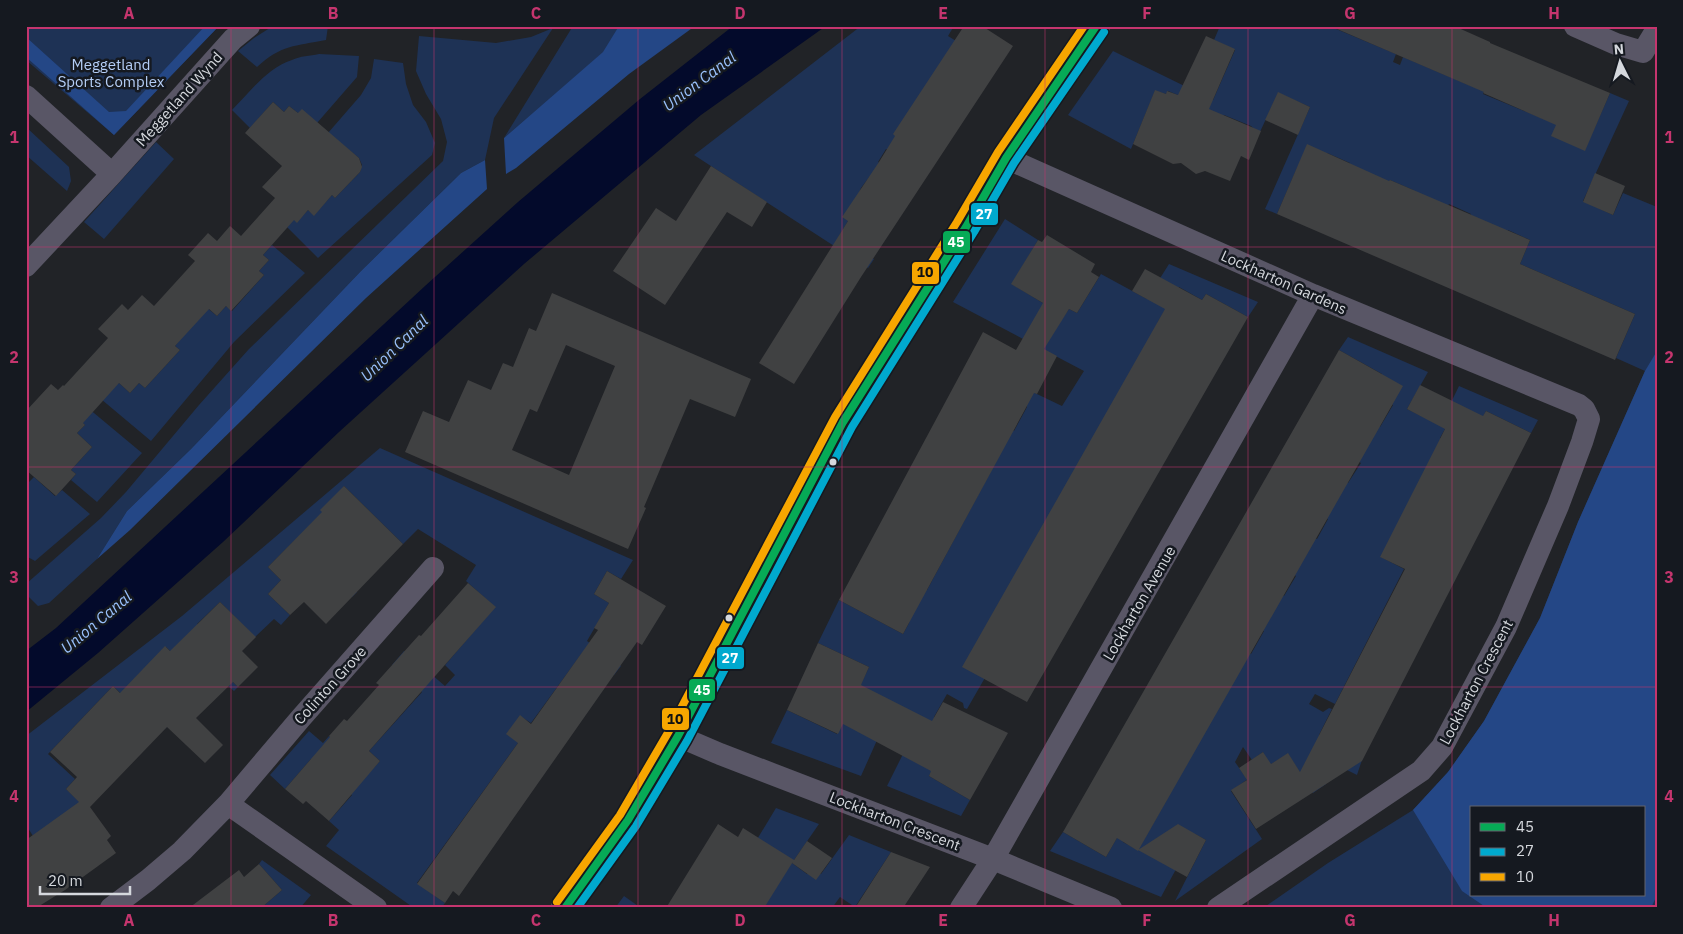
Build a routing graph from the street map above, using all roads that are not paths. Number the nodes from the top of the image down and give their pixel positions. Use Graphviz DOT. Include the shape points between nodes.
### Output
graph roads {
  1 [pos="249,26"];
  2 [pos="1096,26"];
  3 [pos="1575,26"];
  4 [pos="1657,29"];
  5 [pos="26,96"];
  6 [pos="1006,158"];
  7 [pos="112,174"];
  8 [pos="26,266"];
  9 [pos="1314,295"];
  10 [pos="1564,400"];
  11 [pos="433,568"];
  12 [pos="678,736"];
  13 [pos="228,804"];
  14 [pos="993,859"];
  15 [pos="111,908"];
  16 [pos="376,908"];
  17 [pos="565,908"];
  18 [pos="961,908"];
  19 [pos="1111,908"];
  20 [pos="1218,908"];
  1 -- 7 [label="street, Meggetland Wynd" via="233,39"];
  2 -- 6 [label="street"];
  3 -- 4 [label="street" via="1643,52"];
  5 -- 7 [label="street"];
  6 -- 9 [label="street, Lockharton Gardens"];
  6 -- 12 [label="street" via="843,422"];
  7 -- 8 [label="street, Meggetland Wynd"];
  9 -- 10 [label="street, Lockharton Gardens"];
  9 -- 14 [label="street, Lockharton Avenue"];
  10 -- 20 [label="street, Lockharton Crescent" via="1579,405 1587,413 1589,419 1582,442 1506,627 1442,747 1421,771"];
  11 -- 13 [label="street, Colinton Grove"];
  12 -- 14 [label="street, Lockharton Crescent"];
  12 -- 17 [label="street" via="628,820"];
  13 -- 15 [label="street, Colinton Grove" via="182,851"];
  13 -- 16 [label="street"];
  14 -- 18 [label="street, Lockharton Avenue"];
  14 -- 19 [label="street, Lockharton Crescent"];
}
